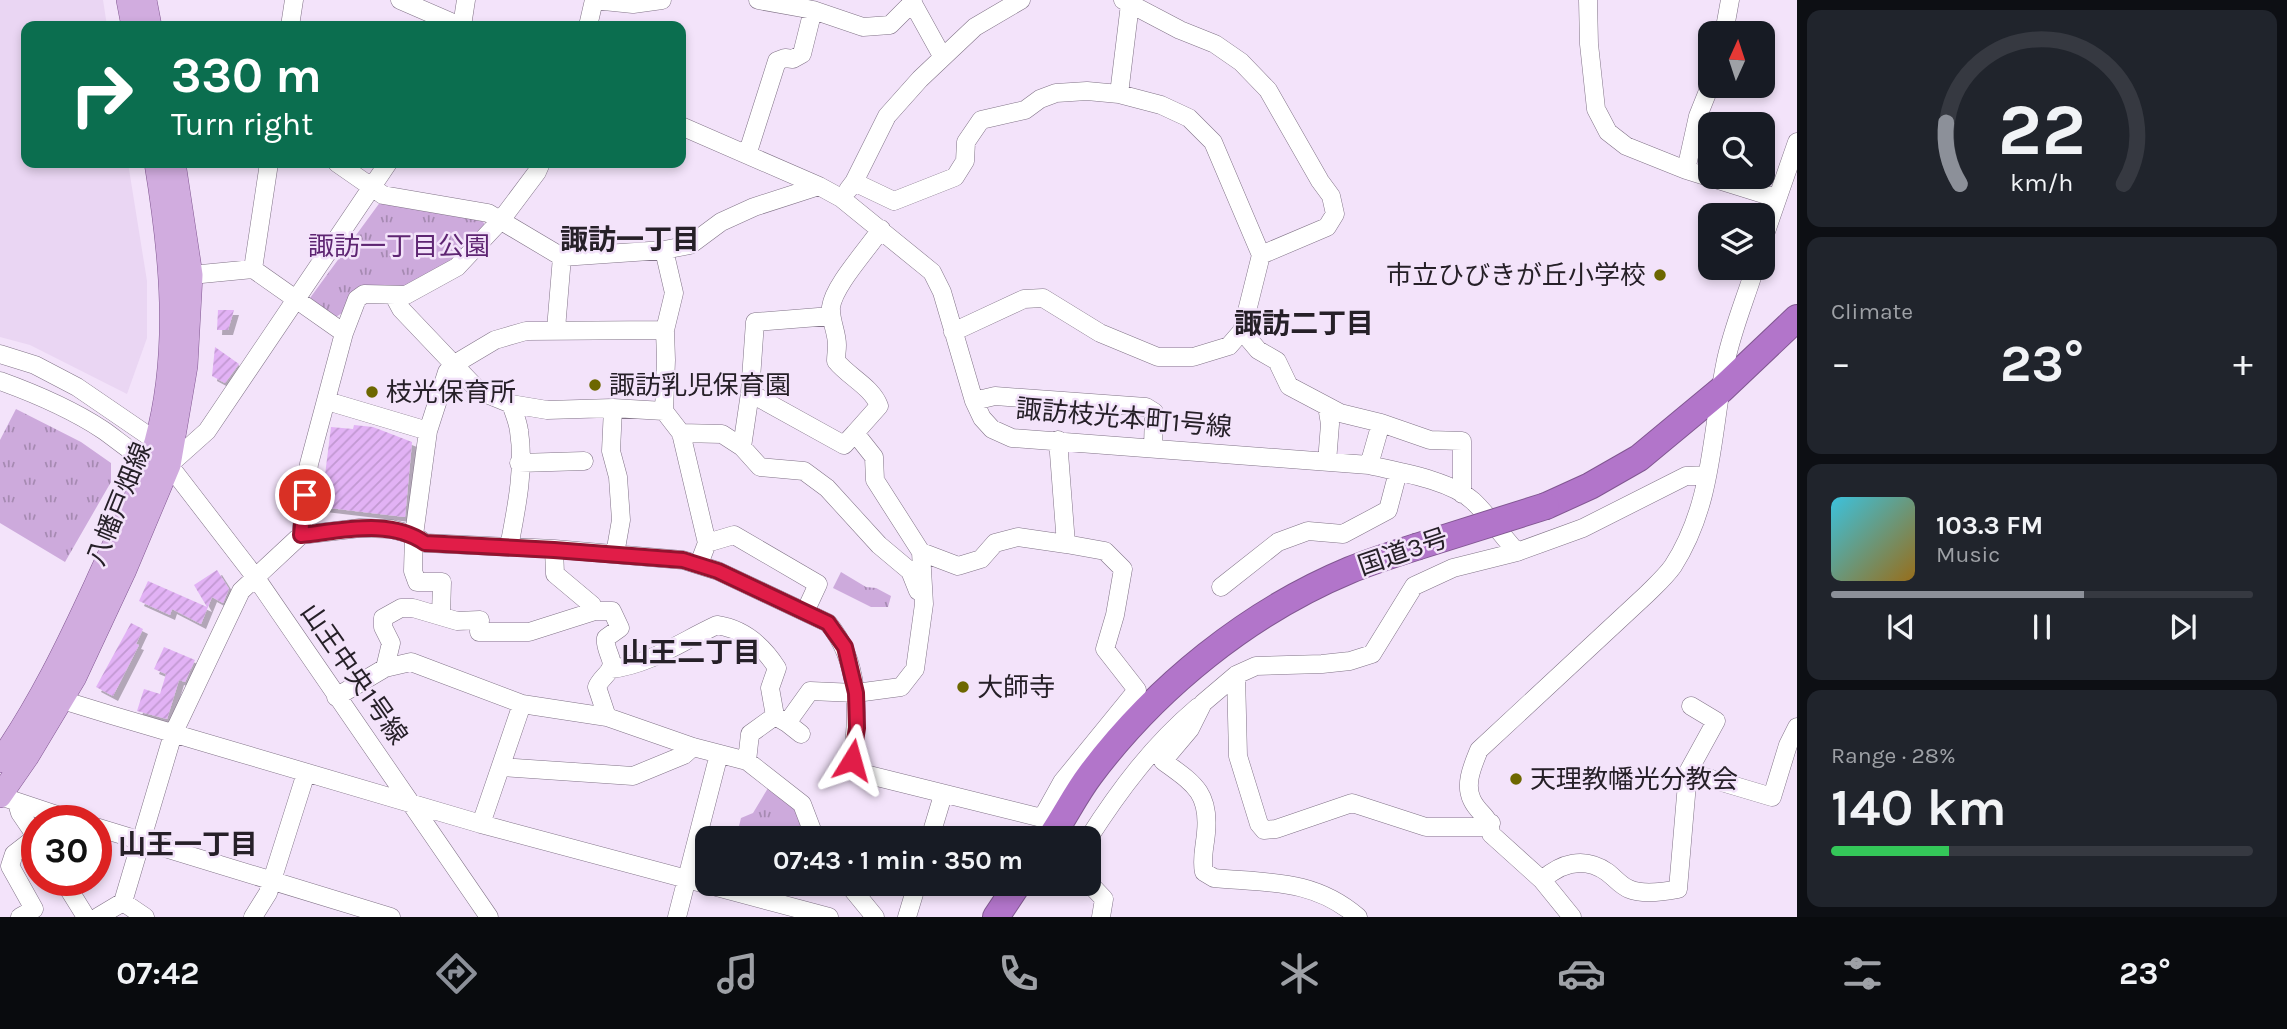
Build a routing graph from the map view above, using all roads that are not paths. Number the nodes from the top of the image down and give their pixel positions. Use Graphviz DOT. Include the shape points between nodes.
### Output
graph roads {
  1 [pos="128,0"];
  2 [pos="145,0"];
  3 [pos="294,0"];
  4 [pos="400,0"];
  5 [pos="466,0"];
  6 [pos="594,0"];
  7 [pos="662,0"];
  8 [pos="758,0"];
  9 [pos="1021,0"];
  10 [pos="1588,0"];
  11 [pos="1730,0"];
  12 [pos="912,1"];
  13 [pos="1127,2"];
  14 [pos="813,10"];
  15 [pos="132,21"];
  16 [pos="149,21"];
  17 [pos="291,21"];
  18 [pos="449,21"];
  19 [pos="462,21"];
  20 [pos="589,21"];
  21 [pos="1726,21"];
  22 [pos="942,56"];
  23 [pos="1119,94"];
  24 [pos="1705,98"];
  25 [pos="686,127"];
  26 [pos="1797,142"];
  27 [pos="747,155"];
  28 [pos="157,168"];
  29 [pos="175,168"];
  30 [pos="268,168"];
  31 [pos="344,168"];
  32 [pos="385,168"];
  33 [pos="539,168"];
  34 [pos="1686,170"];
  35 [pos="854,182"];
  36 [pos="819,186"];
  37 [pos="373,188"];
  38 [pos="841,198"];
  39 [pos="1776,198"];
  40 [pos="1774,203"];
  41 [pos="501,220"];
  42 [pos="881,229"];
  43 [pos="664,250"];
  44 [pos="1261,255"];
  45 [pos="562,257"];
  46 [pos="253,269"];
  47 [pos="191,275"];
  48 [pos="1751,280"];
  49 [pos="394,296"];
  50 [pos="295,299"];
  51 [pos="831,316"];
  52 [pos="1797,318"];
  53 [pos="555,329"];
  54 [pos="664,330"];
  55 [pos="1242,331"];
  56 [pos="953,332"];
  57 [pos="344,333"];
  58 [pos="1797,337"];
  59 [pos="0,354"];
  60 [pos="453,365"];
  61 [pos="0,382"];
  62 [pos="750,393"];
  63 [pos="1720,400"];
  64 [pos="327,401"];
  65 [pos="974,401"];
  66 [pos="511,404"];
  67 [pos="1327,406"];
  68 [pos="613,408"];
  69 [pos="664,411"];
  70 [pos="1381,423"];
  71 [pos="428,431"];
  72 [pos="681,433"];
  73 [pos="855,433"];
  74 [pos="1058,440"];
  75 [pos="742,447"];
  76 [pos="1153,448"];
  77 [pos="158,456"];
  78 [pos="584,461"];
  79 [pos="1327,462"];
  80 [pos="519,463"];
  81 [pos="1369,465"];
  82 [pos="1398,472"];
  83 [pos="1707,475"];
  84 [pos="1462,494"];
  85 [pos="301,535"];
  86 [pos="414,535"];
  87 [pos="707,543"];
  88 [pos="1066,544"];
  89 [pos="509,547"];
  90 [pos="554,550"];
  91 [pos="921,552"];
  92 [pos="1517,552"];
  93 [pos="615,554"];
  94 [pos="699,564"];
  95 [pos="256,578"];
  96 [pos="1221,587"];
  97 [pos="923,604"];
  98 [pos="595,611"];
  99 [pos="805,612"];
  100 [pos="441,615"];
  101 [pos="385,668"];
  102 [pos="611,669"];
  103 [pos="1236,675"];
  104 [pos="856,693"];
  105 [pos="53,695"];
  106 [pos="336,697"];
  107 [pos="1203,702"];
  108 [pos="522,704"];
  109 [pos="1690,706"];
  110 [pos="607,717"];
  111 [pos="788,724"];
  112 [pos="1797,727"];
  113 [pos="173,734"];
  114 [pos="693,747"];
  115 [pos="719,754"];
  116 [pos="0,761"];
  117 [pos="747,761"];
  118 [pos="502,767"];
  119 [pos="1688,772"];
  120 [pos="306,773"];
  121 [pos="943,795"];
  122 [pos="6,798"];
  123 [pos="27,805"];
  124 [pos="413,805"];
  125 [pos="21,814"];
  126 [pos="1491,822"];
  127 [pos="481,824"];
  128 [pos="810,826"];
  129 [pos="934,826"];
  130 [pos="1032,826"];
  131 [pos="1053,826"];
  132 [pos="1057,826"];
  133 [pos="1096,826"];
  134 [pos="112,832"];
  135 [pos="142,841"];
  136 [pos="21,849"];
  137 [pos="687,880"];
  138 [pos="1542,880"];
  139 [pos="272,881"];
  140 [pos="21,887"];
  141 [pos="26,896"];
  142 [pos="73,896"];
  143 [pos="858,896"];
  144 [pos="913,896"];
  145 [pos="1010,896"];
  146 [pos="1031,896"];
  147 [pos="1101,896"];
  148 [pos="123,902"];
  149 [pos="20,917"];
  150 [pos="86,917"];
  151 [pos="98,917"];
  152 [pos="145,917"];
  153 [pos="253,917"];
  154 [pos="391,917"];
  155 [pos="489,917"];
  156 [pos="677,917"];
  157 [pos="829,917"];
  158 [pos="875,917"];
  159 [pos="907,917"];
  160 [pos="996,917"];
  161 [pos="1017,917"];
  162 [pos="1101,917"];
  163 [pos="1358,917"];
  164 [pos="1572,917"];
  1 -- 15 [label="main road"];
  2 -- 16 [label="main road"];
  3 -- 17 [label="street"];
  4 -- 18 [label="street"];
  5 -- 19 [label="street"];
  6 -- 7 [label="street" via="633,4"];
  6 -- 20 [label="street"];
  8 -- 14 [label="street"];
  9 -- 22 [label="street" via="975,27"];
  10 -- 34 [label="street" via="1595,109 1608,132 1626,146"];
  11 -- 21 [label="street"];
  12 -- 14 [label="street" via="890,25 863,27"];
  12 -- 22 [label="street"];
  13 -- 23 [label="street"];
  13 -- 44 [label="street" via="1241,62 1268,90 1331,196 1335,214 1327,227"];
  14 -- 27 [label="street" via="802,54 778,61"];
  22 -- 35 [label="street" via="887,116"];
  23 -- 35 [label="street" via="1056,93 1025,110 981,120 966,142 965,161 956,179 894,201"];
  23 -- 44 [label="street" via="1189,118 1213,142"];
  24 -- 34 [label="street"];
  25 -- 27 [label="street, 諏訪枝光本町1号線"];
  26 -- 39 [label="street"];
  27 -- 36 [label="street, 諏訪枝光本町1号線"];
  28 -- 77 [label="main road, 八幡戸畑線" via="171,275 170,355"];
  29 -- 47 [label="main road, 八幡戸畑線"];
  30 -- 46 [label="street"];
  31 -- 37 [label="street"];
  32 -- 37 [label="street"];
  33 -- 41 [label="street"];
  34 -- 39 [label="street"];
  35 -- 38 [label="street"];
  36 -- 38 [label="street, 諏訪枝光本町1号線"];
  36 -- 43 [label="street" via="754,207 721,222 690,245"];
  37 -- 41 [label="street" via="383,195 488,213"];
  37 -- 50 [label="street"];
  38 -- 42 [label="street, 諏訪枝光本町1号線"];
  39 -- 40 [label="street"];
  41 -- 45 [label="street"];
  41 -- 49 [label="street" via="457,267 406,295"];
  42 -- 51 [label="street" via="833,298"];
  42 -- 56 [label="street, 諏訪枝光本町1号線" via="932,272"];
  43 -- 45 [label="street"];
  43 -- 54 [label="street" via="674,293"];
  44 -- 55 [label="street"];
  45 -- 53 [label="street"];
  46 -- 47 [label="street"];
  46 -- 50 [label="street"];
  47 -- 77 [label="main road, 八幡戸畑線" via="186,366"];
  48 -- 63 [label="street" via="1725,363"];
  49 -- 57 [label="street" via="364,294"];
  49 -- 60 [label="street"];
  50 -- 57 [label="street"];
  50 -- 77 [label="street" via="207,431"];
  51 -- 62 [label="street" via="755,322"];
  51 -- 73 [label="street" via="838,343 836,361 876,396 879,406"];
  52 -- 63 [label="highway, 国道3号"];
  53 -- 54 [label="street"];
  53 -- 60 [label="street" via="495,340"];
  54 -- 69 [label="street"];
  55 -- 56 [label="street" via="1229,346 1193,358 1158,357 1100,333 1043,298 1024,299"];
  55 -- 67 [label="street" via="1258,350 1277,361 1289,386"];
  56 -- 65 [label="street, 諏訪枝光本町1号線"];
  57 -- 64 [label="street"];
  58 -- 63 [label="highway, 国道3号"];
  59 -- 77 [label="street" via="69,382"];
  60 -- 66 [label="street" via="479,391"];
  60 -- 71 [label="street"];
  61 -- 77 [label="street" via="36,394"];
  62 -- 73 [label="street" via="844,445"];
  62 -- 75 [label="street"];
  63 -- 83 [label="street"];
  63 -- 132 [label="highway, 国道3号, bridge" via="1639,458 1548,513 1350,570 1287,601 1214,648 1153,702 1089,776"];
  64 -- 71 [label="street"];
  64 -- 85 [label="street" via="309,464"];
  65 -- 74 [label="street, 諏訪枝光本町1号線" via="992,429 1012,439"];
  65 -- 76 [label="street" via="995,396 1146,407 1154,412"];
  66 -- 68 [label="street" via="547,410"];
  66 -- 80 [label="street" via="519,431"];
  67 -- 70 [label="street"];
  67 -- 79 [label="street"];
  68 -- 69 [label="street"];
  68 -- 93 [label="street" via="611,451 621,520"];
  69 -- 72 [label="street"];
  70 -- 81 [label="street"];
  70 -- 84 [label="street" via="1430,439 1462,441"];
  71 -- 86 [label="street"];
  72 -- 75 [label="street" via="722,434"];
  72 -- 87 [label="street"];
  73 -- 91 [label="street" via="874,457 875,480"];
  74 -- 76 [label="street, 諏訪枝光本町1号線"];
  74 -- 88 [label="street"];
  75 -- 97 [label="street" via="760,467 804,471 827,488 910,571"];
  76 -- 79 [label="street, 諏訪枝光本町1号線"];
  77 -- 95 [label="street, 山王中央1号線"];
  77 -- 105 [label="main road, 八幡戸畑線" via="57,667"];
  78 -- 80 [label="street"];
  79 -- 81 [label="street, 諏訪枝光本町1号線"];
  80 -- 89 [label="street"];
  81 -- 82 [label="street, 諏訪枝光本町1号線"];
  82 -- 84 [label="street, 諏訪枝光本町1号線"];
  82 -- 96 [label="street" via="1388,510 1343,534 1308,531 1278,542"];
  83 -- 92 [label="street" via="1686,476 1583,528"];
  83 -- 126 [label="street" via="1692,534 1671,569 1596,649 1479,750 1469,777 1471,799"];
  84 -- 92 [label="street, 諏訪枝光本町1号線"];
  85 -- 86 [label="street" via="391,528"];
  85 -- 95 [label="street"];
  86 -- 89 [label="street" via="425,543"];
  86 -- 100 [label="street" via="413,571 417,582 442,582"];
  87 -- 94 [label="street"];
  87 -- 99 [label="street" via="734,535 818,584"];
  88 -- 91 [label="street" via="1018,537 995,543 981,559 958,566"];
  88 -- 131 [label="street" via="1105,551 1123,569 1105,649 1136,690 1062,782"];
  89 -- 90 [label="street"];
  90 -- 93 [label="street"];
  90 -- 98 [label="street" via="555,574"];
  91 -- 97 [label="street"];
  92 -- 103 [label="street" via="1453,568 1414,586 1373,654 1332,663 1256,666"];
  93 -- 94 [label="street"];
  94 -- 99 [label="street"];
  95 -- 106 [label="street, 山王中央1号線"];
  95 -- 113 [label="street" via="241,591"];
  97 -- 104 [label="street" via="915,668 908,678 901,687"];
  98 -- 100 [label="street" via="529,632 497,633 479,632 480,620 457,621"];
  98 -- 102 [label="street" via="612,611 620,628 606,638"];
  99 -- 104 [label="street" via="828,623 839,637"];
  100 -- 101 [label="street" via="401,608 383,618 391,643"];
  101 -- 106 [label="street"];
  101 -- 108 [label="street" via="411,662"];
  102 -- 110 [label="street" via="597,687"];
  102 -- 111 [label="street" via="646,660 717,625 729,627 765,649 777,668 770,688"];
  103 -- 107 [label="street"];
  103 -- 126 [label="street" via="1238,756 1264,830 1352,803 1426,827 1483,827"];
  104 -- 111 [label="street" via="810,691"];
  104 -- 121 [label="street" via="852,760 861,774"];
  105 -- 113 [label="street"];
  105 -- 116 [label="main road, 八幡戸畑線"];
  105 -- 122 [label="main road, 八幡戸畑線"];
  106 -- 124 [label="street, 山王中央1号線"];
  107 -- 133 [label="street" via="1142,761"];
  107 -- 163 [label="street" via="1190,729 1163,761 1204,797 1204,872 1214,878 1304,887 1343,904"];
  108 -- 110 [label="street"];
  108 -- 118 [label="street"];
  109 -- 119 [label="street" via="1716,721"];
  110 -- 114 [label="street"];
  111 -- 117 [label="street" via="750,734"];
  112 -- 119 [label="street" via="1772,797"];
  113 -- 120 [label="street"];
  113 -- 135 [label="street"];
  114 -- 115 [label="street"];
  114 -- 118 [label="street" via="634,776"];
  115 -- 117 [label="street"];
  115 -- 137 [label="street"];
  117 -- 128 [label="street" via="802,804"];
  118 -- 127 [label="street"];
  119 -- 138 [label="street" via="1678,889 1629,889 1605,870 1576,862 1556,868"];
  120 -- 124 [label="street"];
  120 -- 139 [label="street"];
  121 -- 129 [label="street"];
  121 -- 130 [label="street"];
  122 -- 123 [label="street"];
  122 -- 125 [label="street"];
  124 -- 127 [label="street"];
  124 -- 155 [label="street, 山王中央1号線"];
  126 -- 138 [label="street" via="1491,834"];
  127 -- 137 [label="street"];
  134 -- 135 [label="street"];
  135 -- 139 [label="street"];
  135 -- 148 [label="street"];
  136 -- 140 [label="street" via="9,866"];
  137 -- 156 [label="street"];
  137 -- 157 [label="street"];
  138 -- 164 [label="street"];
  139 -- 153 [label="street"];
  139 -- 154 [label="street"];
  141 -- 149 [label="street" via="34,909"];
  142 -- 150 [label="street"];
  143 -- 158 [label="street"];
  144 -- 159 [label="street"];
  145 -- 160 [label="highway"];
  146 -- 161 [label="highway"];
  147 -- 162 [label="street"];
  148 -- 151 [label="street"];
  148 -- 152 [label="street"];
}
